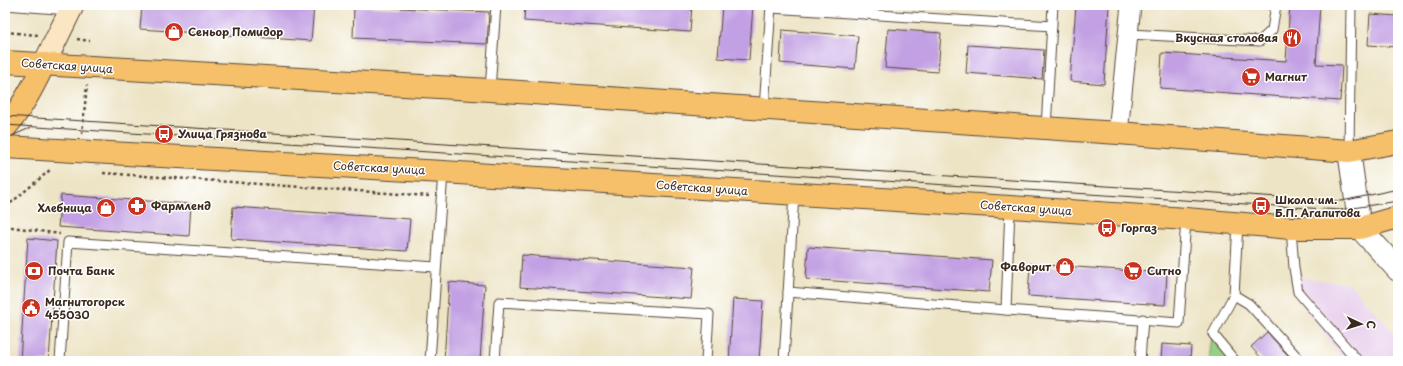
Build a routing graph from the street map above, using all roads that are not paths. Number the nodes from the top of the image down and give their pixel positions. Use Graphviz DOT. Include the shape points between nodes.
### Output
graph roads {
  1 [pos="5,5"];
  2 [pos="496,5"];
  3 [pos="1053,5"];
  4 [pos="1131,5"];
  5 [pos="1276,5"];
  6 [pos="1351,5"];
  7 [pos="771,6"];
  8 [pos="72,8"];
  9 [pos="1052,26"];
  10 [pos="1129,34"];
  11 [pos="5,62"];
  12 [pos="44,64"];
  13 [pos="490,90"];
  14 [pos="764,109"];
  15 [pos="10,121"];
  16 [pos="1046,128"];
  17 [pos="1118,133"];
  18 [pos="1398,142"];
  19 [pos="5,147"];
  20 [pos="1349,151"];
  21 [pos="443,172"];
  22 [pos="794,194"];
  23 [pos="1010,207"];
  24 [pos="1398,217"];
  25 [pos="1186,219"];
  26 [pos="1238,224"];
  27 [pos="1291,228"];
  28 [pos="1360,228"];
  29 [pos="436,267"];
  30 [pos="1398,270"];
  31 [pos="788,292"];
  32 [pos="1234,295"];
  33 [pos="1006,310"];
  34 [pos="1143,319"];
  35 [pos="1298,358"];
  36 [pos="60,361"];
  37 [pos="430,361"];
  38 [pos="495,361"];
  39 [pos="706,361"];
  40 [pos="784,361"];
  41 [pos="1140,361"];
  42 [pos="1235,361"];
  43 [pos="1358,361"];
  1 -- 8 [label="lane"];
  2 -- 13 [label="lane"];
  3 -- 9 [label="lane"];
  4 -- 10 [label="street"];
  5 -- 10 [label="lane" via="1272,30 1260,41"];
  6 -- 20 [label="lane"];
  7 -- 9 [label="lane"];
  7 -- 14 [label="lane"];
  8 -- 12 [label="main road"];
  9 -- 16 [label="lane"];
  10 -- 17 [label="street"];
  11 -- 12 [label="main road, Советская улица"];
  12 -- 13 [label="main road, Советская улица"];
  12 -- 15 [label="main road" via="31,91"];
  13 -- 14 [label="main road, Советская улица"];
  14 -- 16 [label="main road, Советская улица"];
  16 -- 17 [label="main road, Советская улица"];
  17 -- 20 [label="main road, Советская улица"];
  18 -- 20 [label="main road, Советская улица"];
  19 -- 21 [label="main road, Советская улица"];
  20 -- 28 [label="street"];
  21 -- 22 [label="main road, Советская улица"];
  21 -- 29 [label="lane"];
  22 -- 23 [label="main road, Советская улица"];
  22 -- 31 [label="lane"];
  23 -- 25 [label="main road, Советская улица"];
  23 -- 33 [label="lane"];
  24 -- 28 [label="main road, Советская улица"];
  25 -- 26 [label="main road, Советская улица"];
  25 -- 34 [label="lane" via="1179,323"];
  26 -- 27 [label="main road, Советская улица"];
  26 -- 32 [label="lane"];
  27 -- 28 [label="main road, Советская улица"];
  27 -- 43 [label="lane" via="1298,292"];
  28 -- 30 [label="street"];
  29 -- 36 [label="lane" via="68,242"];
  29 -- 37 [label="lane"];
  31 -- 33 [label="lane"];
  31 -- 40 [label="lane"];
  32 -- 35 [label="lane" via="1250,304"];
  32 -- 42 [label="lane" via="1213,334"];
  33 -- 34 [label="lane"];
  34 -- 41 [label="lane"];
  38 -- 39 [label="lane" via="499,302 709,314"];
}
